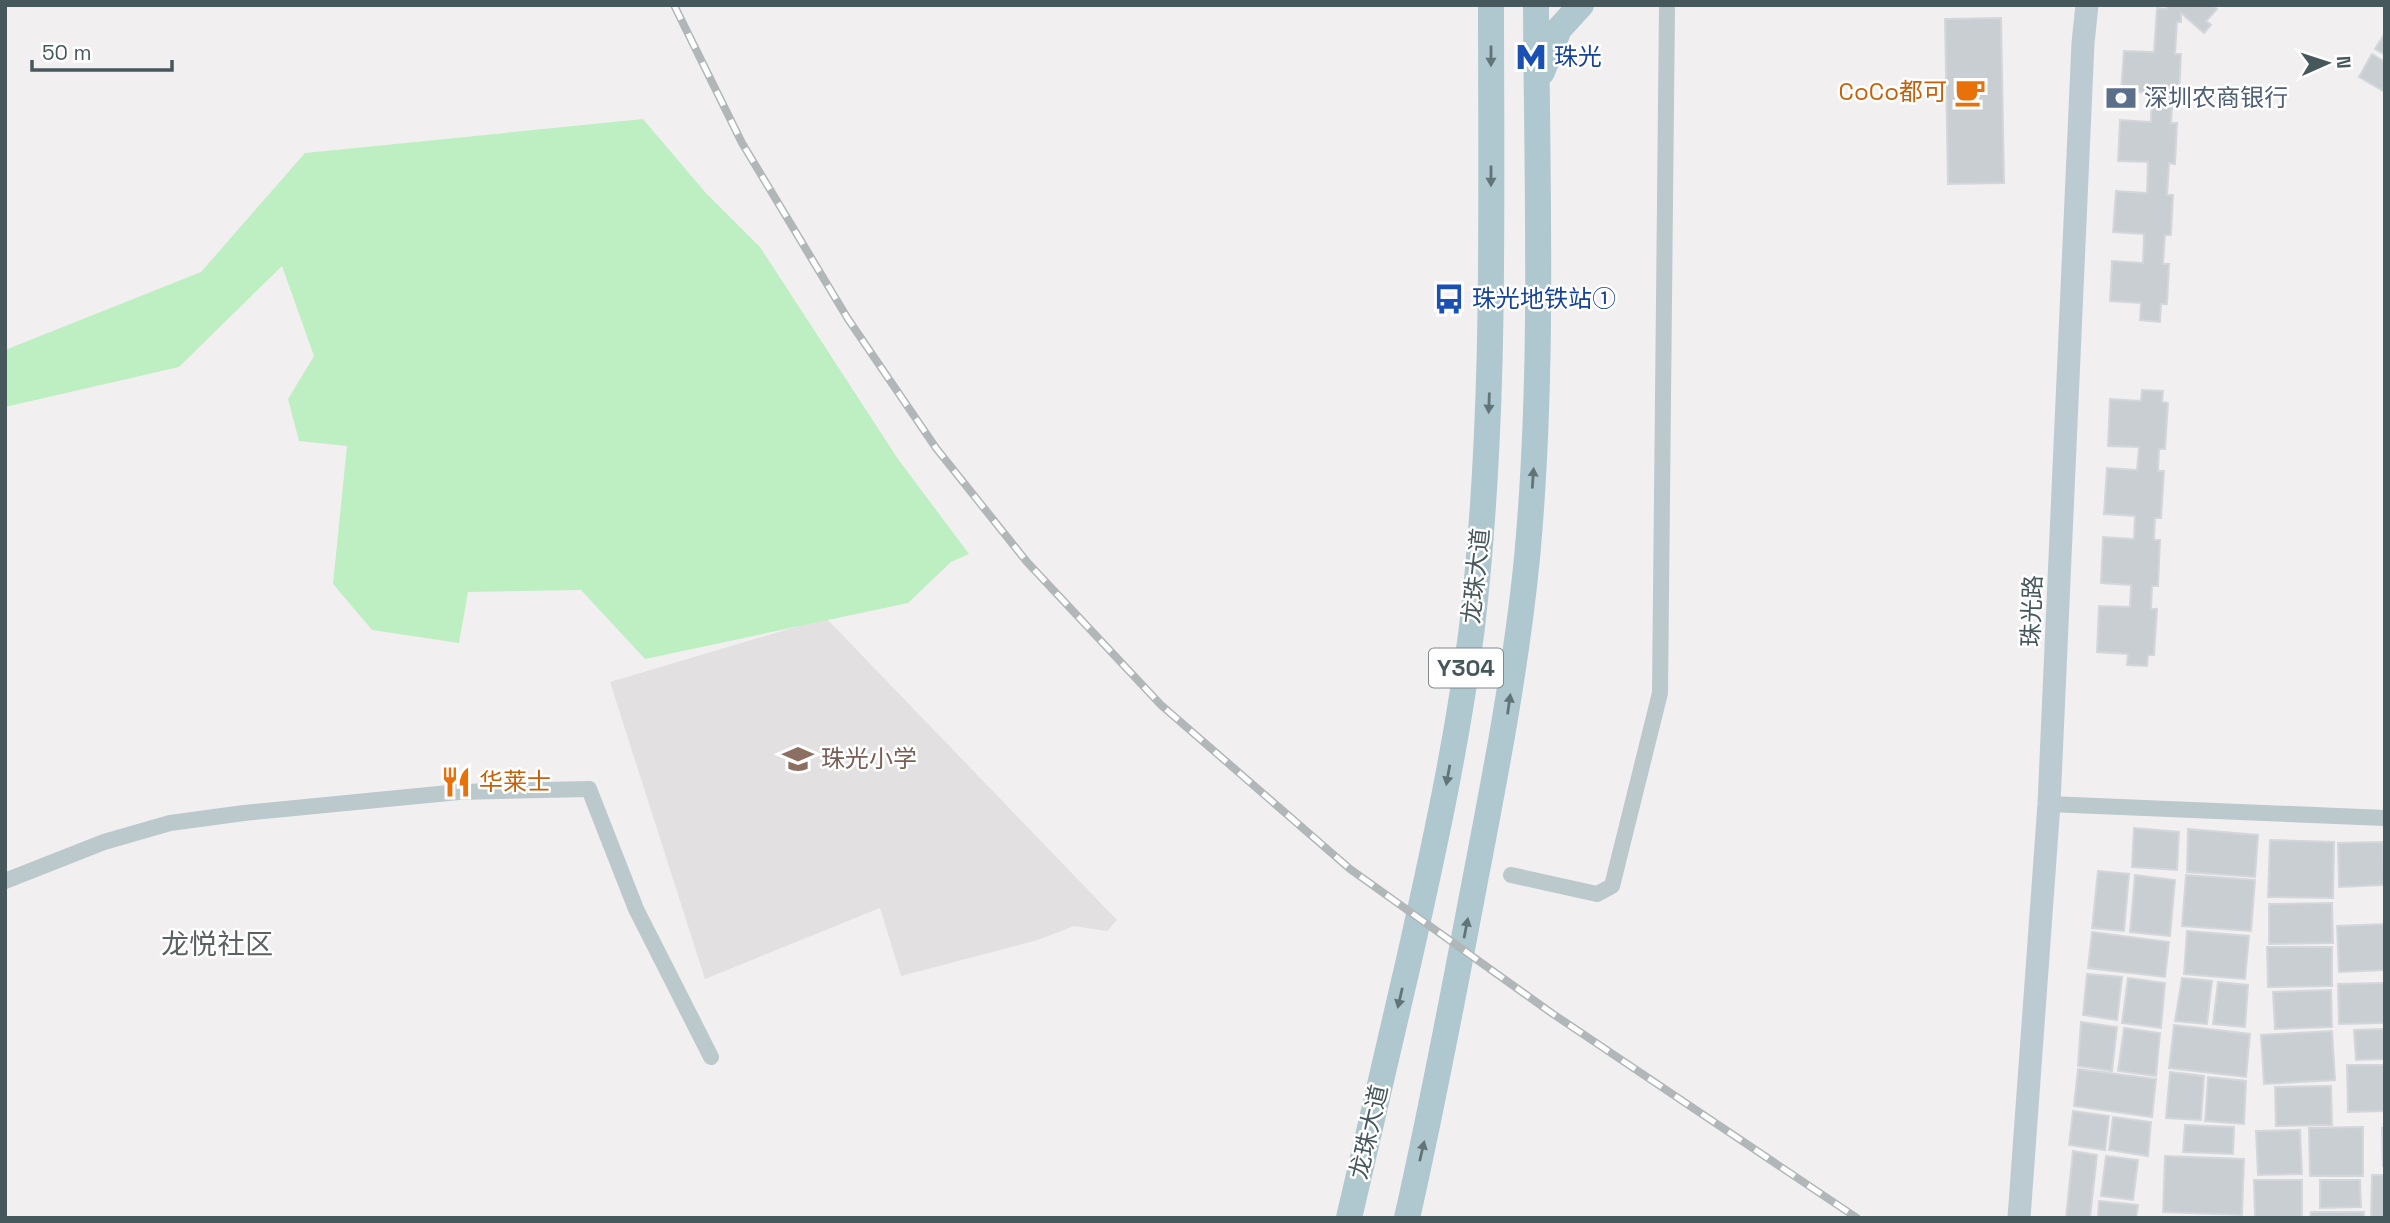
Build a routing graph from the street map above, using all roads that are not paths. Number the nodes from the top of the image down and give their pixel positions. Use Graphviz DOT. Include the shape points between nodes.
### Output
graph roads {
  1 [pos="1492,5"];
  2 [pos="1536,5"];
  3 [pos="1581,5"];
  4 [pos="1667,5"];
  5 [pos="2087,5"];
  6 [pos="1537,90"];
  7 [pos="2049,804"];
  8 [pos="2385,818"];
  9 [pos="1511,875"];
  10 [pos="5,881"];
  11 [pos="711,1057"];
  12 [pos="1349,1216"];
  13 [pos="1407,1218"];
  14 [pos="2019,1218"];
  1 -- 12 [label="main road, 龙珠大道 / Y304, one-way" via="1489,399 1471,630 1434,846"];
  2 -- 6 [label="main road, 龙珠大道"];
  3 -- 6 [label="main road" via="1559,29"];
  4 -- 9 [label="street" via="1660,693 1612,886 1597,894"];
  5 -- 7 [label="main road, 珠光路"];
  13 -- 6 [label="main road, 龙珠大道, one-way" via="1494,792 1518,636 1536,400"];
  7 -- 8 [label="street"];
  7 -- 14 [label="main road, 珠光路"];
  10 -- 11 [label="street" via="104,842 170,823 459,792 589,789 636,909"];
}
